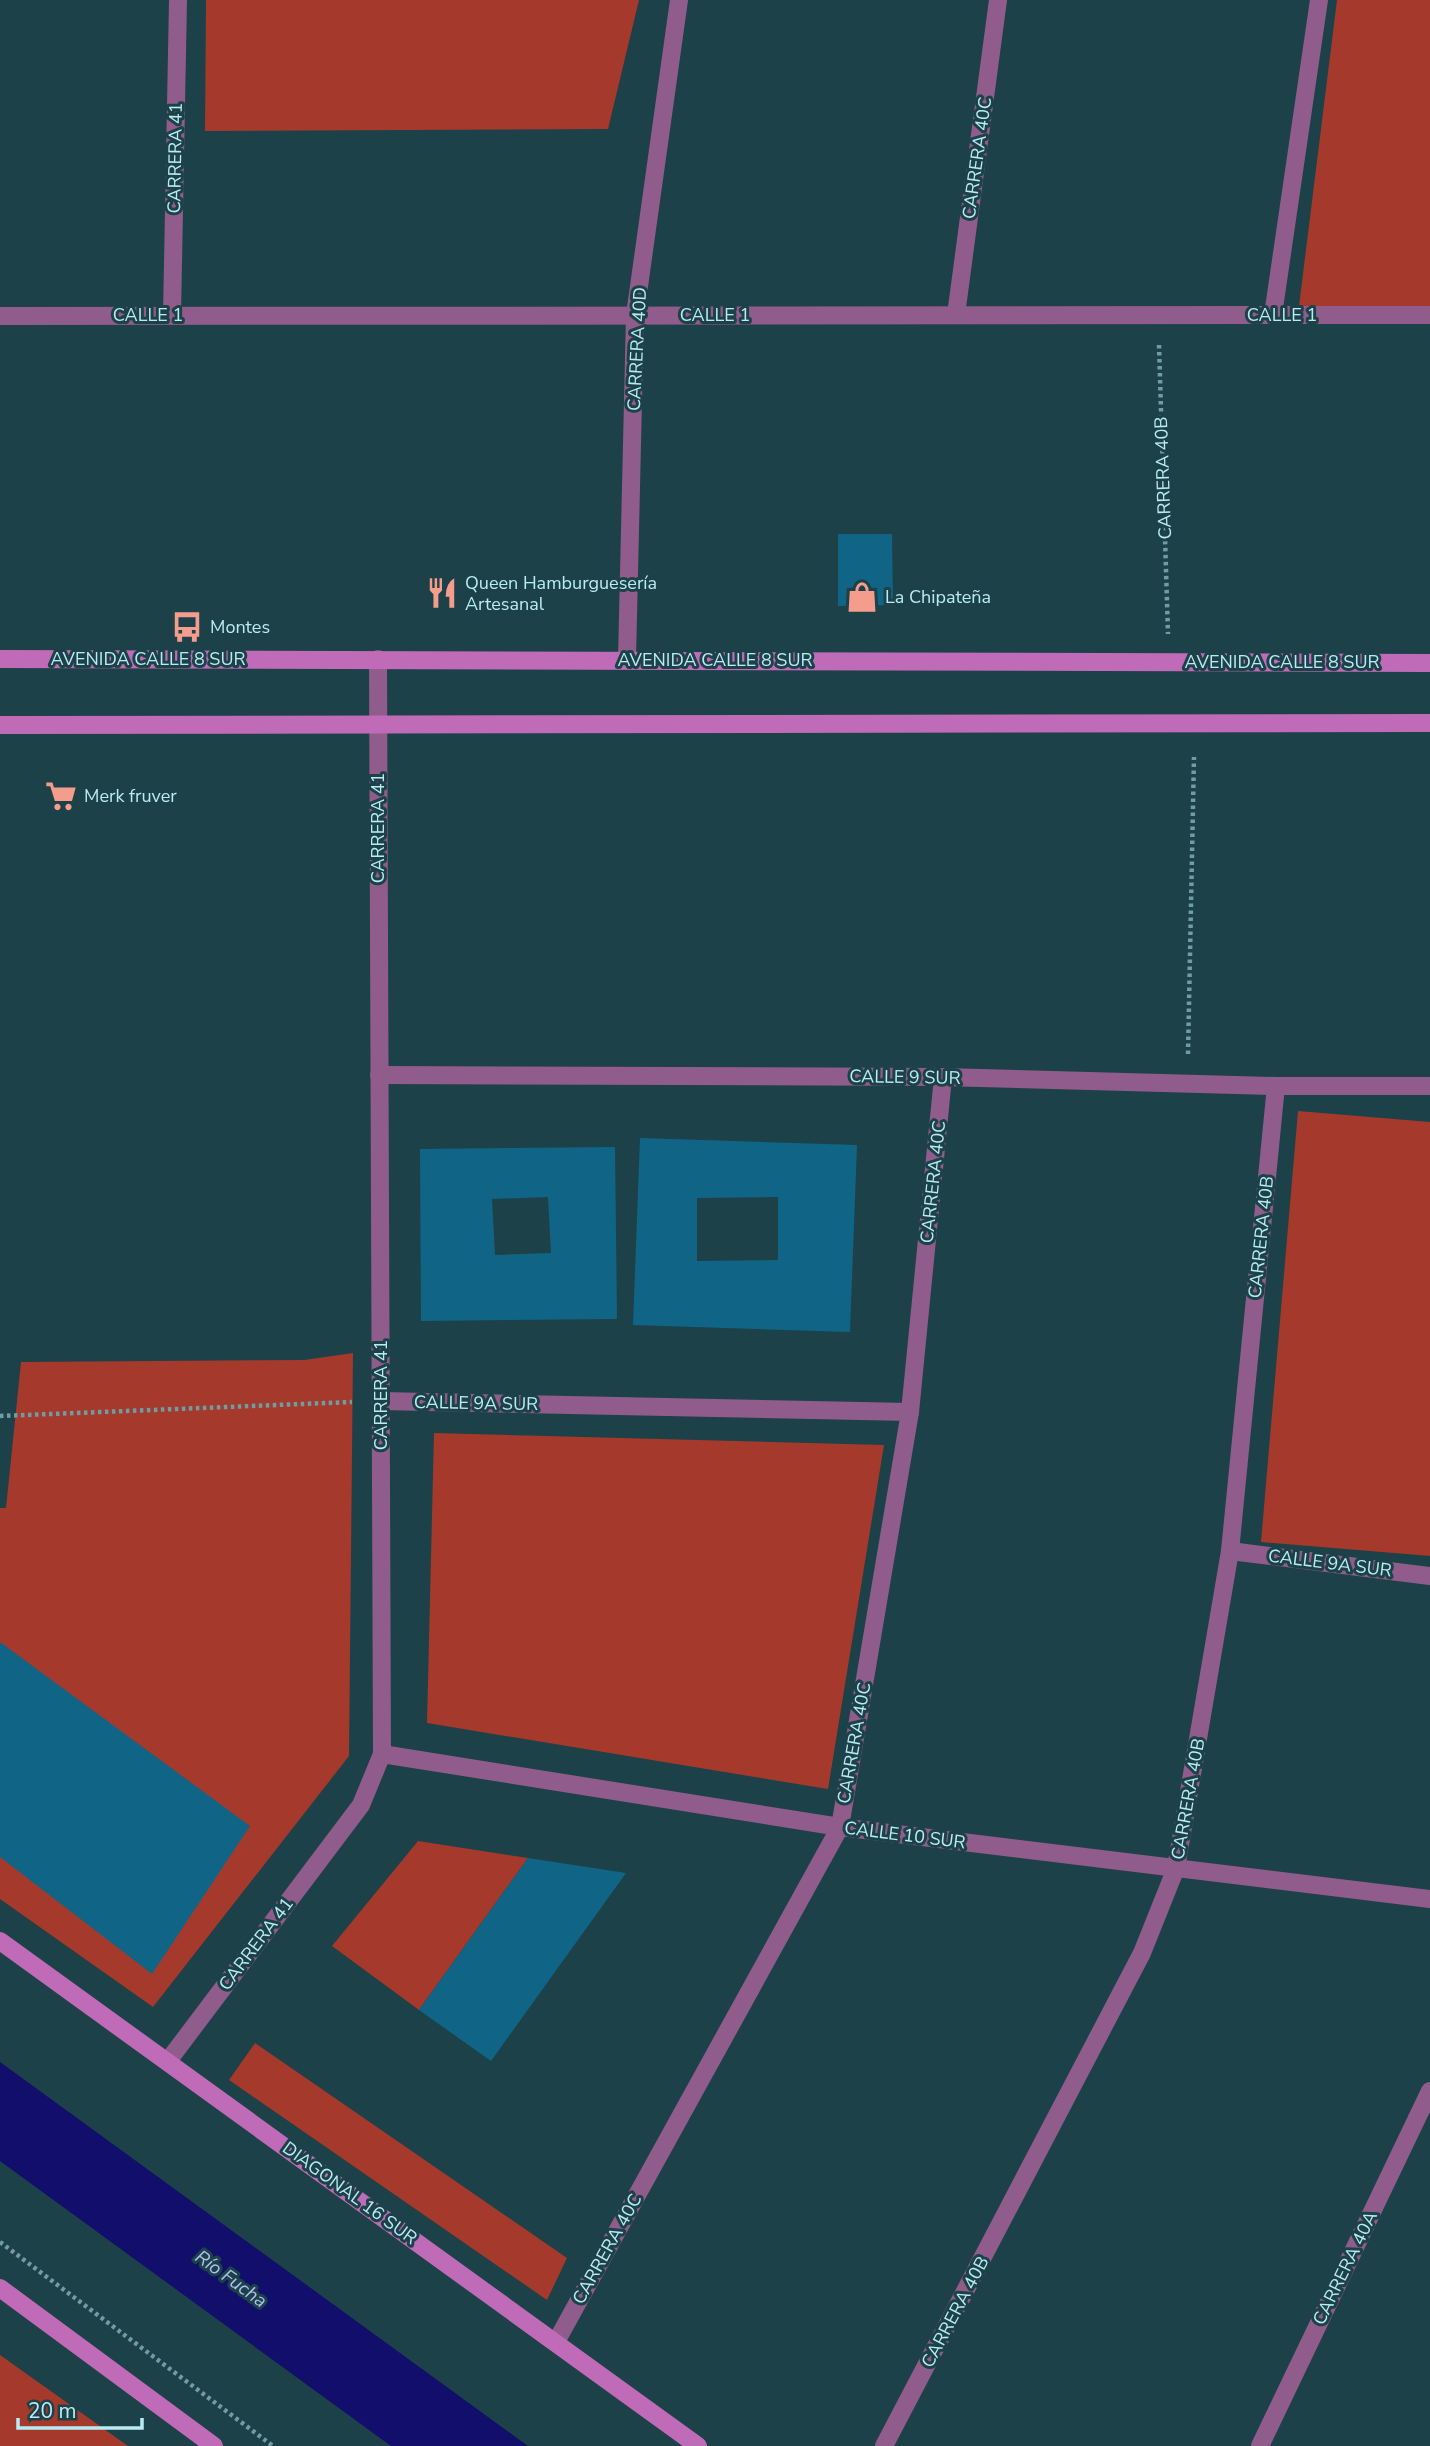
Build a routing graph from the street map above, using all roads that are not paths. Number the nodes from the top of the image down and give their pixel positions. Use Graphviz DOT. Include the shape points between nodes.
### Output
graph roads {
  1 [pos="178,0"];
  2 [pos="680,0"];
  3 [pos="998,0"];
  4 [pos="1319,0"];
  5 [pos="635,315"];
  6 [pos="956,315"];
  7 [pos="1273,315"];
  8 [pos="1430,315"];
  9 [pos="0,316"];
  10 [pos="172,316"];
  11 [pos="0,659"];
  12 [pos="378,659"];
  13 [pos="627,660"];
  14 [pos="1430,663"];
  15 [pos="1430,723"];
  16 [pos="0,725"];
  17 [pos="378,725"];
  18 [pos="379,1074"];
  19 [pos="943,1077"];
  20 [pos="1276,1086"];
  21 [pos="1430,1086"];
  22 [pos="380,1401"];
  23 [pos="910,1412"];
  24 [pos="1230,1550"];
  25 [pos="1430,1576"];
  26 [pos="383,1754"];
  27 [pos="840,1827"];
  28 [pos="1177,1868"];
  29 [pos="1430,1899"];
  30 [pos="0,1941"];
  31 [pos="168,2061"];
  32 [pos="1430,2091"];
  33 [pos="0,2288"];
  34 [pos="556,2342"];
  35 [pos="214,2446"];
  36 [pos="698,2446"];
  37 [pos="884,2446"];
  38 [pos="1260,2446"];
  1 -- 10 [label="street, CARRERA 41"];
  2 -- 5 [label="street, CARRERA 40D"];
  3 -- 6 [label="street, CARRERA 40C"];
  4 -- 7 [label="street"];
  5 -- 6 [label="street, CALLE 1"];
  5 -- 10 [label="street, CALLE 1"];
  5 -- 13 [label="street, CARRERA 40D"];
  6 -- 7 [label="street, CALLE 1"];
  7 -- 8 [label="street, CALLE 1"];
  9 -- 10 [label="street, CALLE 1"];
  11 -- 12 [label="main road, AVENIDA CALLE 8 SUR"];
  12 -- 13 [label="main road, AVENIDA CALLE 8 SUR"];
  12 -- 17 [label="street, CARRERA 41"];
  13 -- 14 [label="main road, AVENIDA CALLE 8 SUR"];
  15 -- 17 [label="main road"];
  16 -- 17 [label="main road"];
  17 -- 18 [label="street, CARRERA 41"];
  18 -- 19 [label="street, CALLE 9 SUR"];
  18 -- 22 [label="street, CARRERA 41"];
  19 -- 20 [label="street, CALLE 9 SUR"];
  19 -- 23 [label="street, CARRERA 40C"];
  20 -- 21 [label="street, CALLE 9 SUR"];
  20 -- 24 [label="street, CARRERA 40B"];
  22 -- 23 [label="street, CALLE 9A SUR"];
  22 -- 26 [label="street, CARRERA 41"];
  23 -- 27 [label="street, CARRERA 40C"];
  24 -- 25 [label="street, CALLE 9A SUR"];
  24 -- 28 [label="street, CARRERA 40B"];
  26 -- 27 [label="street, CALLE 10 SUR"];
  26 -- 31 [label="street, CARRERA 41" via="361,1805"];
  27 -- 28 [label="street, CALLE 10 SUR"];
  27 -- 34 [label="street, CARRERA 40C"];
  28 -- 29 [label="street, CALLE 10 SUR"];
  28 -- 37 [label="street, CARRERA 40B" via="1142,1953"];
  30 -- 31 [label="main road, DIAGONAL 16 SUR"];
  31 -- 34 [label="main road, DIAGONAL 16 SUR"];
  32 -- 38 [label="street, CARRERA 40A"];
  33 -- 35 [label="main road"];
  34 -- 36 [label="main road, DIAGONAL 16 SUR"];
}
